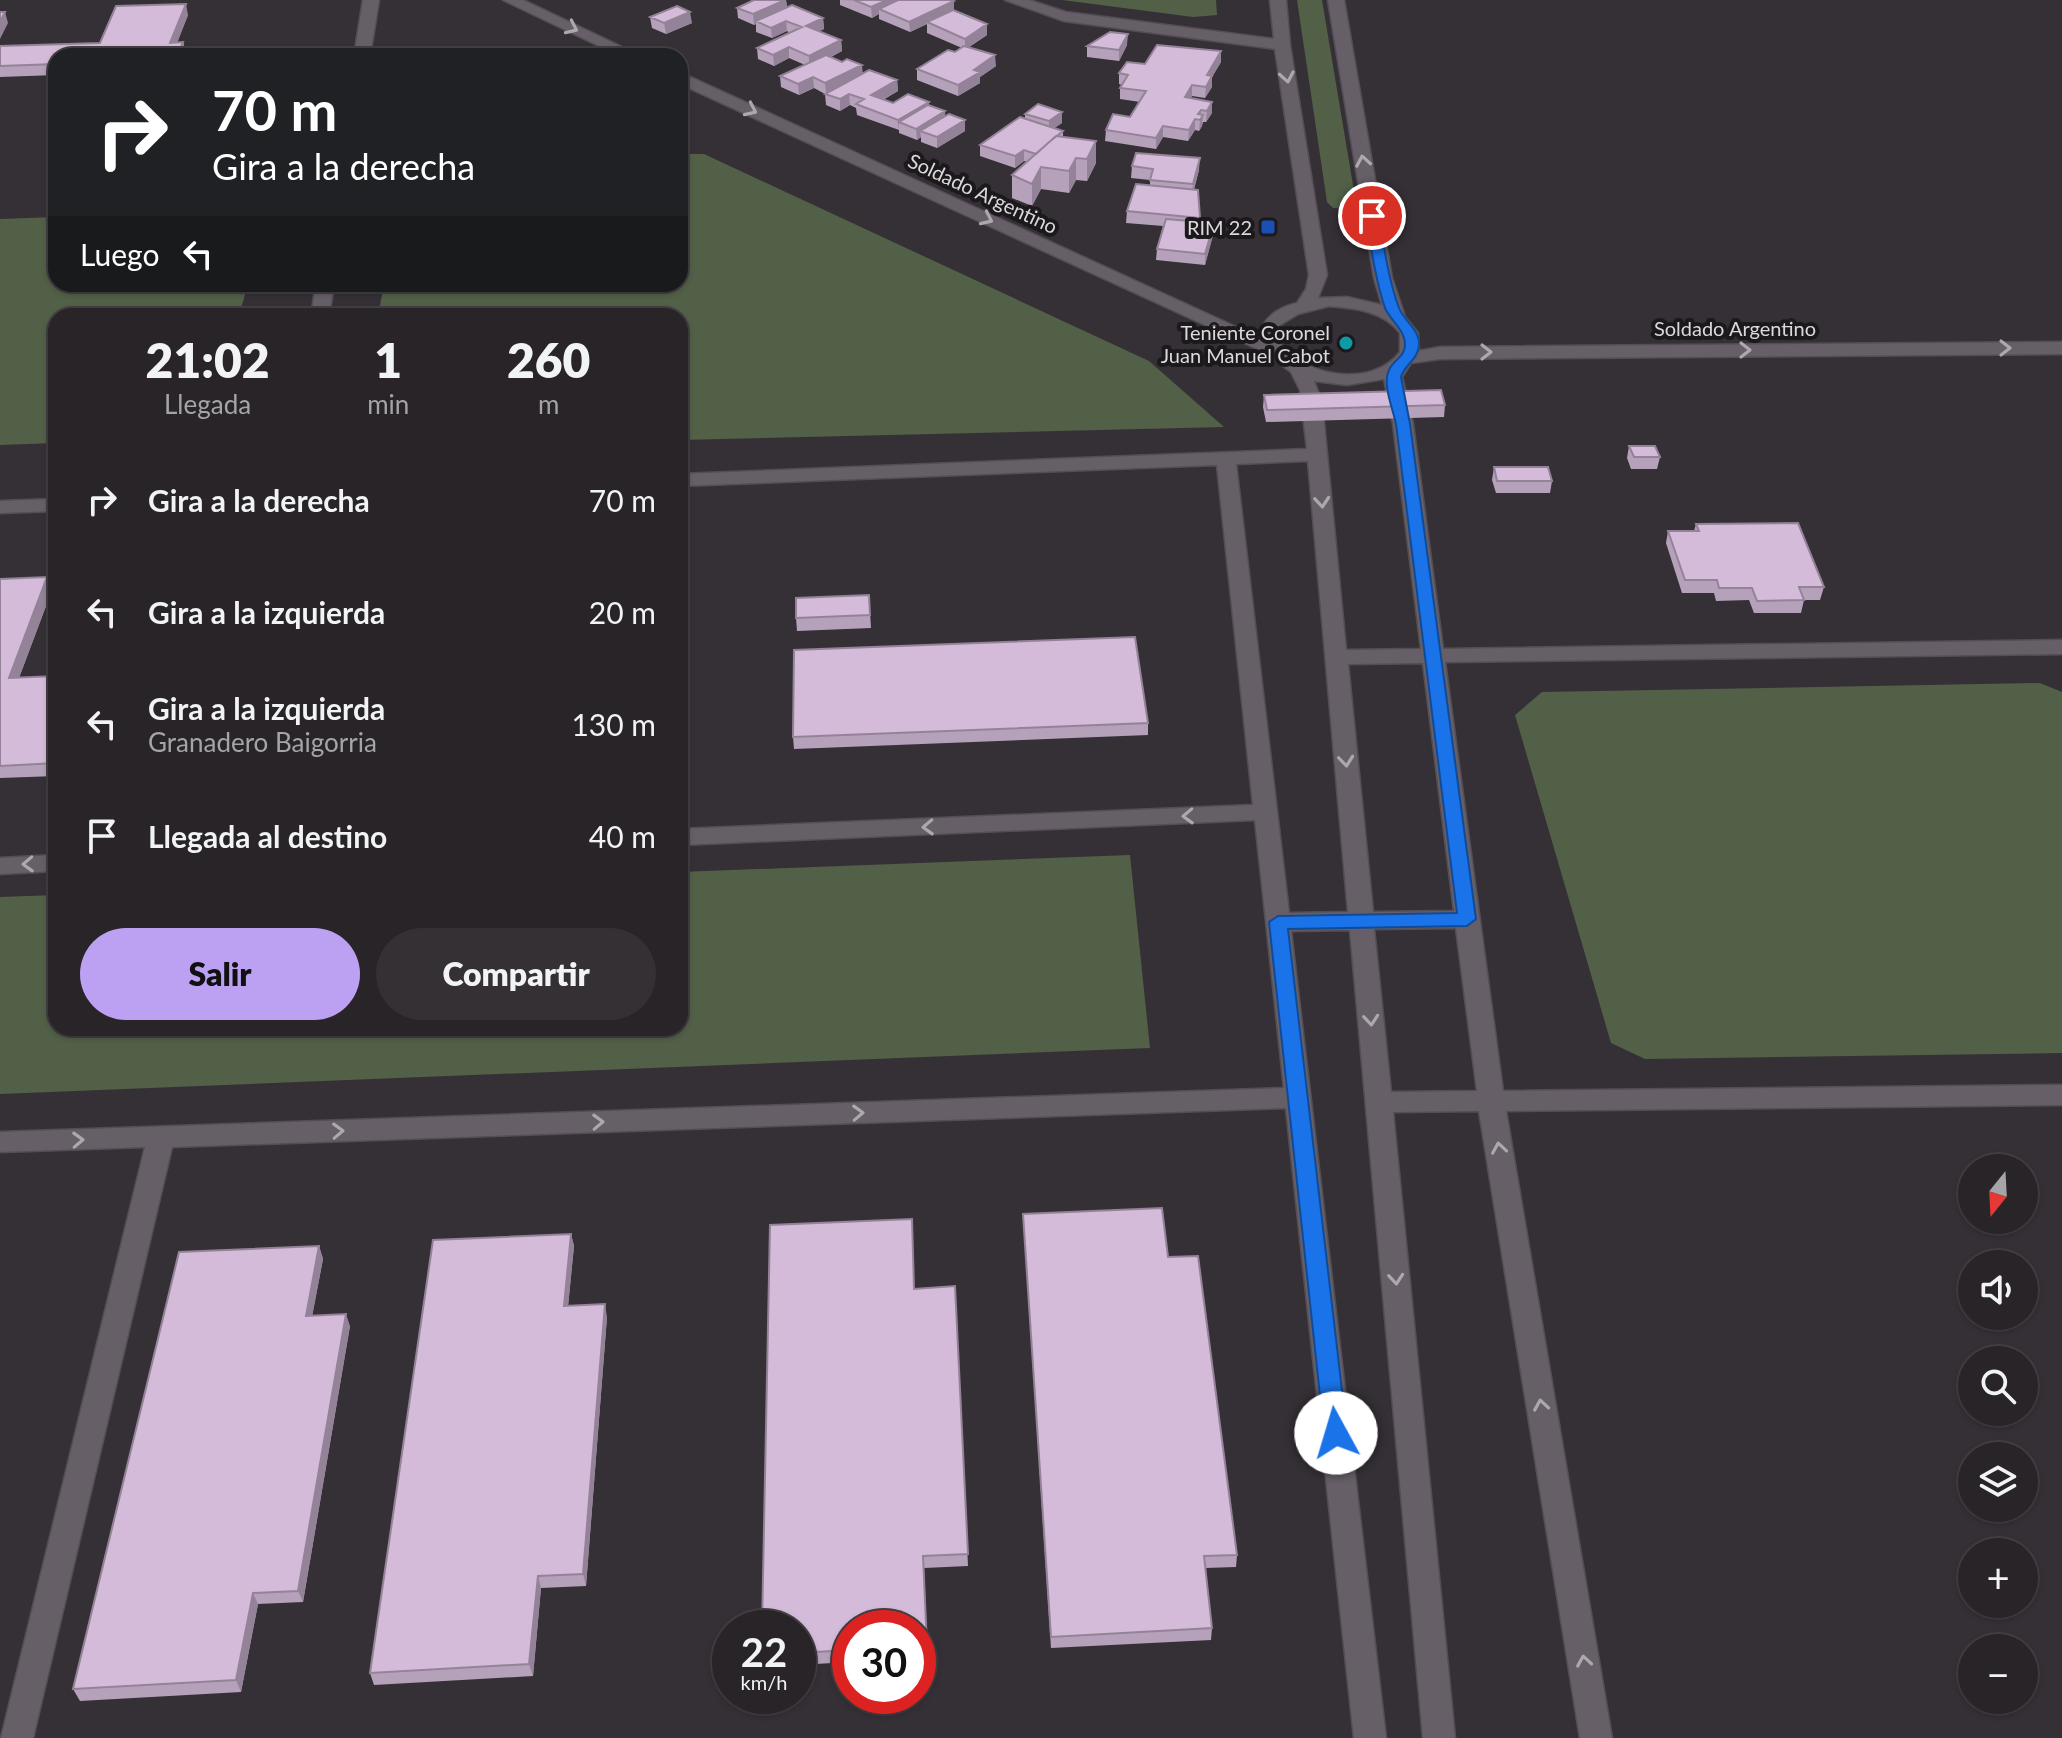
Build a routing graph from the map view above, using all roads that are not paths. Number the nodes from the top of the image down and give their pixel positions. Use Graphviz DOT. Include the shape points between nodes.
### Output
graph roads {
  1 [pos="371,0"];
  2 [pos="511,0"];
  3 [pos="1013,0"];
  4 [pos="1278,0"];
  5 [pos="1336,0"];
  6 [pos="1282,45"];
  7 [pos="363,48"];
  8 [pos="616,48"];
  9 [pos="688,82"];
  10 [pos="1305,304"];
  11 [pos="1396,319"];
  12 [pos="1268,348"];
  13 [pos="2062,348"];
  14 [pos="1402,363"];
  15 [pos="1300,372"];
  16 [pos="1317,455"];
  17 [pos="1226,459"];
  18 [pos="688,480"];
  19 [pos="48,505"];
  20 [pos="0,507"];
  21 [pos="2062,647"];
  22 [pos="1433,656"];
  23 [pos="1336,657"];
  24 [pos="1266,812"];
  25 [pos="688,837"];
  26 [pos="48,863"];
  27 [pos="0,866"];
  28 [pos="1467,919"];
  29 [pos="1362,921"];
  30 [pos="1278,922"];
  31 [pos="2062,1095"];
  32 [pos="1298,1098"];
  33 [pos="1491,1101"];
  34 [pos="1379,1102"];
  35 [pos="161,1137"];
  36 [pos="0,1142"];
  37 [pos="17,1738"];
  38 [pos="1370,1738"];
  39 [pos="1439,1738"];
  40 [pos="1596,1738"];
  1 -- 7 [label="street"];
  2 -- 8 [label="street, one-way"];
  3 -- 6 [label="street" via="1064,16"];
  4 -- 6 [label="street"];
  11 -- 5 [label="street, one-way" via="1383,278"];
  6 -- 10 [label="street, one-way" via="1318,275"];
  9 -- 12 [label="street, Soldado Argentino, one-way"];
  10 -- 11 [label="street" via="1354,303"];
  10 -- 12 [label="street" via="1271,322"];
  11 -- 14 [label="street" via="1409,331 1413,345"];
  12 -- 15 [label="street, Soldado Argentino"];
  14 -- 13 [label="street, Soldado Argentino, one-way" via="1440,353"];
  14 -- 15 [label="street, Soldado Argentino" via="1374,376 1350,379"];
  14 -- 22 [label="street" via="1393,377"];
  15 -- 16 [label="street" via="1310,390"];
  16 -- 17 [label="street"];
  16 -- 23 [label="street, one-way"];
  17 -- 18 [label="street"];
  17 -- 24 [label="street"];
  19 -- 20 [label="street"];
  21 -- 22 [label="street"];
  22 -- 23 [label="street"];
  22 -- 28 [label="street"];
  23 -- 29 [label="street, one-way"];
  24 -- 25 [label="street, one-way"];
  24 -- 30 [label="street"];
  26 -- 27 [label="street, one-way"];
  28 -- 29 [label="street"];
  28 -- 33 [label="street"];
  29 -- 30 [label="street"];
  29 -- 34 [label="street, one-way"];
  30 -- 32 [label="street"];
  31 -- 33 [label="street"];
  35 -- 32 [label="street, one-way"];
  32 -- 38 [label="street"];
  33 -- 34 [label="street"];
  40 -- 33 [label="street, one-way"];
  34 -- 39 [label="street, one-way"];
  36 -- 35 [label="street, one-way"];
  35 -- 37 [label="street"];
}
